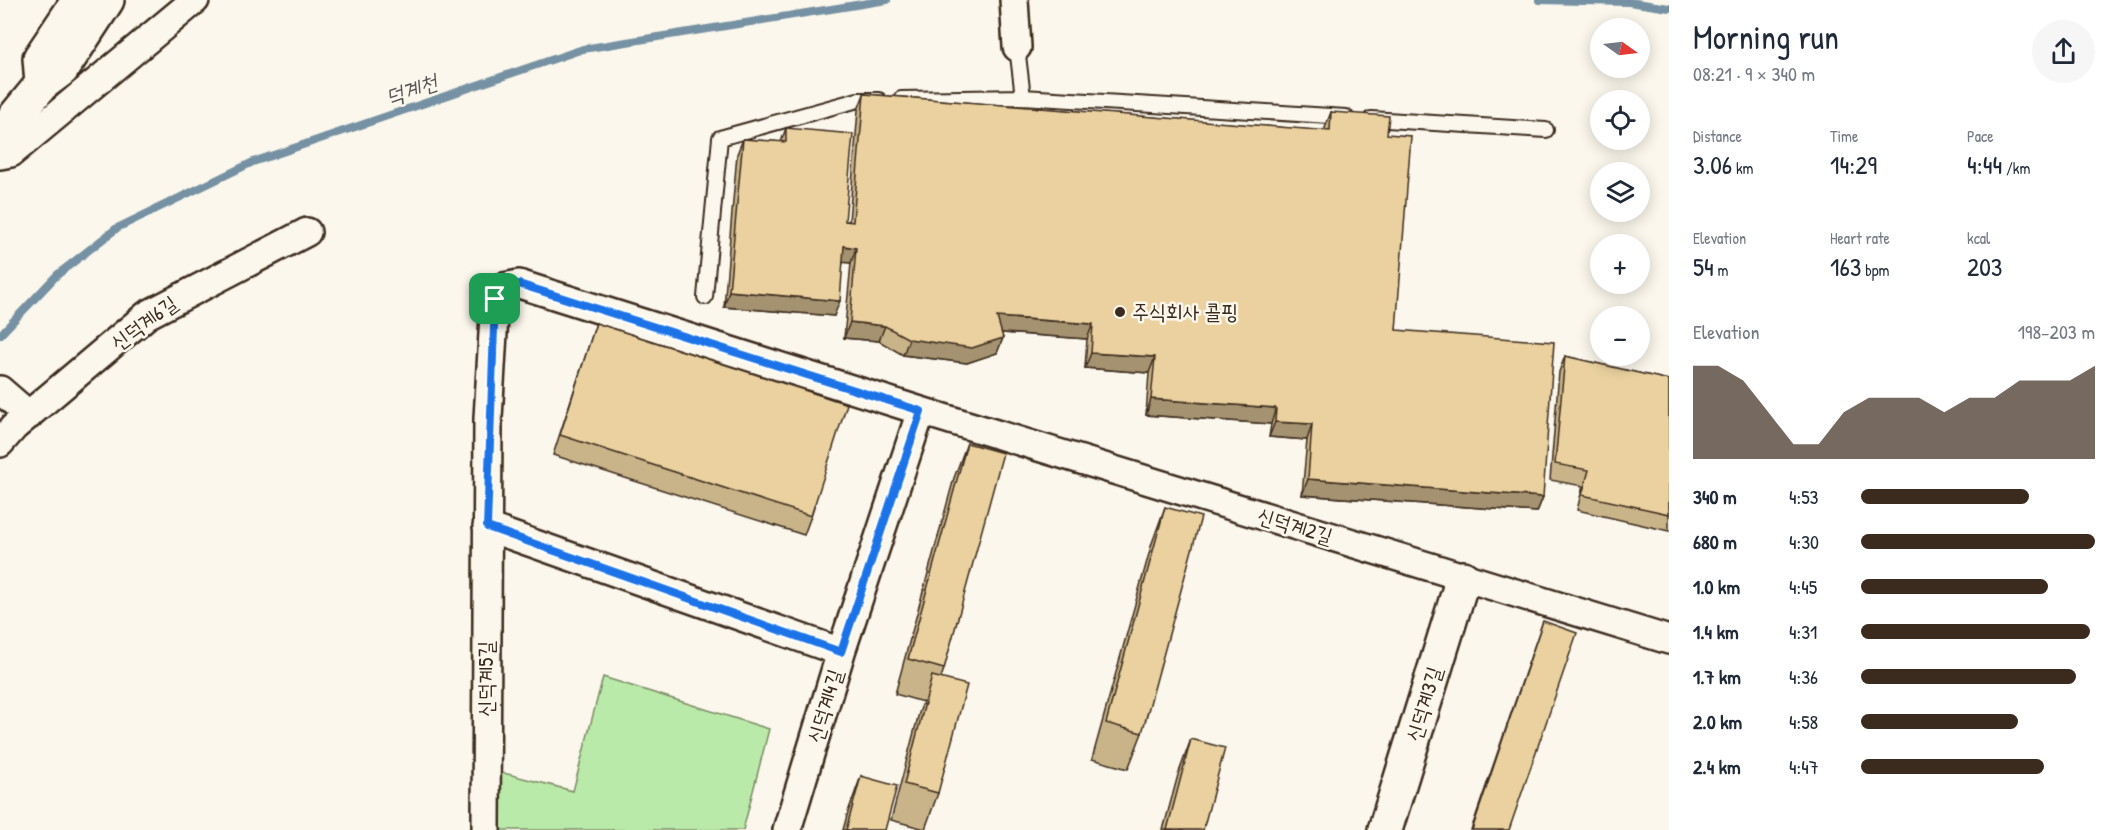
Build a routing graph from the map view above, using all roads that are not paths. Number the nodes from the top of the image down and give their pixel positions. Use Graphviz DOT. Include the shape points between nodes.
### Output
graph roads {
  1 [pos="79,0"];
  2 [pos="107,0"];
  3 [pos="195,0"];
  4 [pos="1014,0"];
  5 [pos="1017,47"];
  6 [pos="42,84"];
  7 [pos="1023,97"];
  8 [pos="1546,130"];
  9 [pos="0,135"];
  10 [pos="0,155"];
  11 [pos="307,232"];
  12 [pos="705,297"];
  13 [pos="14,402"];
  14 [pos="921,411"];
  15 [pos="0,443"];
  16 [pos="487,527"];
  17 [pos="1463,578"];
  18 [pos="1669,640"];
  19 [pos="841,652"];
  20 [pos="486,830"];
  21 [pos="787,830"];
  22 [pos="1385,830"];
  1 -- 6 [label="street" via="40,58"];
  2 -- 6 [label="street" via="62,69"];
  3 -- 10 [label="street" via="11,153"];
  4 -- 5 [label="street"];
  5 -- 7 [label="lane"];
  6 -- 9 [label="street"];
  7 -- 8 [label="lane"];
  7 -- 12 [label="lane" via="858,100 720,138"];
  11 -- 13 [label="street, 신덕계6길" via="147,315"];
  13 -- 15 [label="street, 신덕계6길"];
  14 -- 16 [label="street, 신덕계5길" via="519,284 504,287 495,299"];
  14 -- 17 [label="street, 신덕계2길"];
  14 -- 19 [label="street, 신덕계4길"];
  16 -- 19 [label="street"];
  16 -- 20 [label="street, 신덕계5길"];
  17 -- 18 [label="street, 신덕계2길"];
  17 -- 22 [label="street, 신덕계3길"];
  19 -- 21 [label="street, 신덕계4길"];
}
